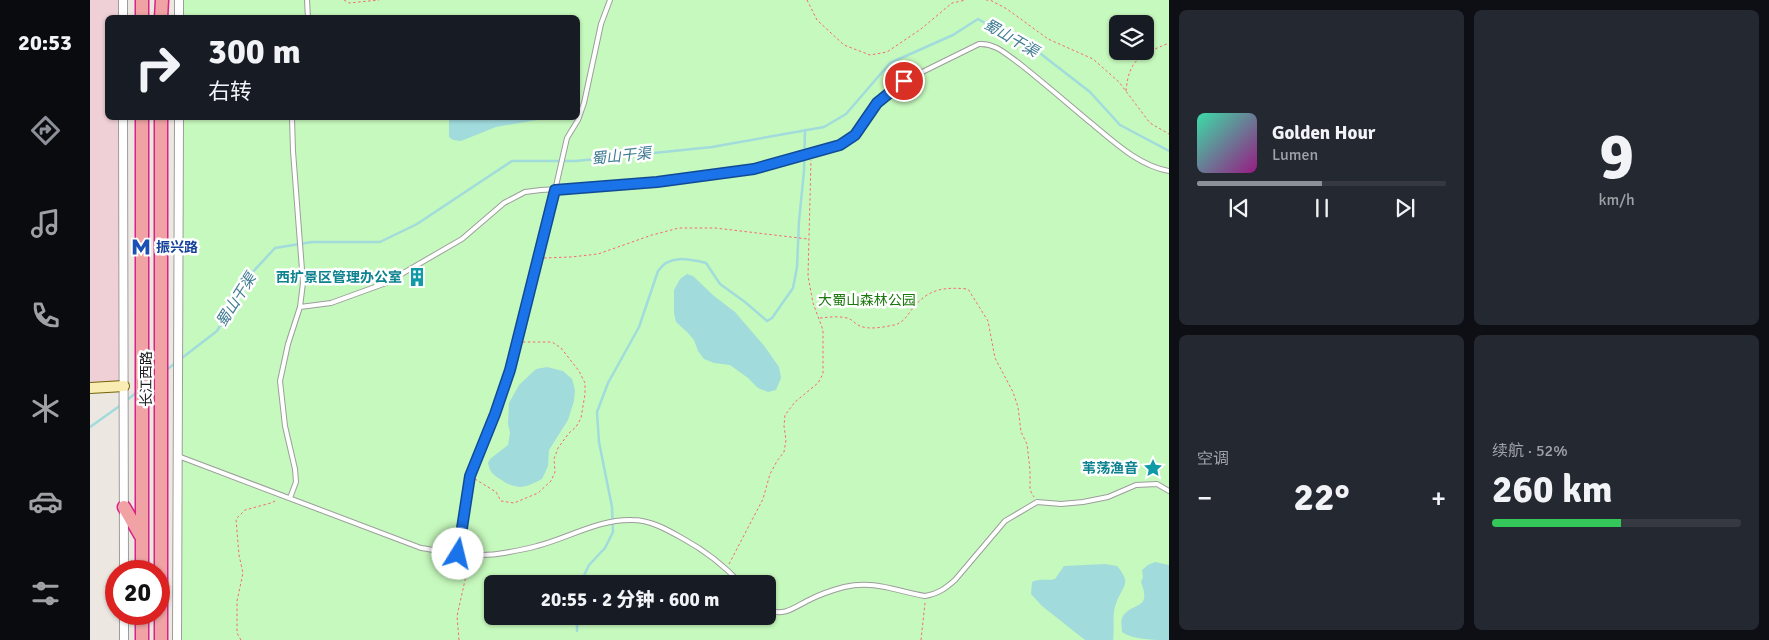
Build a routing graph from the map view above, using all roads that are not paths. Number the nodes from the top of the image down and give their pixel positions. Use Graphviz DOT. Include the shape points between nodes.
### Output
graph roads {
  1 [pos="123,0"];
  2 [pos="142,0"];
  3 [pos="162,0"];
  4 [pos="179,0"];
  5 [pos="307,0"];
  6 [pos="610,0"];
  7 [pos="123,15"];
  8 [pos="142,15"];
  9 [pos="162,15"];
  10 [pos="179,15"];
  11 [pos="308,15"];
  12 [pos="580,114"];
  13 [pos="123,120"];
  14 [pos="142,120"];
  15 [pos="161,120"];
  16 [pos="178,120"];
  17 [pos="292,120"];
  18 [pos="578,120"];
  19 [pos="1169,171"];
  20 [pos="556,188"];
  21 [pos="300,307"];
  22 [pos="124,386"];
  23 [pos="90,388"];
  24 [pos="178,456"];
  25 [pos="1169,491"];
  26 [pos="290,498"];
  27 [pos="124,507"];
  28 [pos="142,538"];
  29 [pos="458,554"];
  30 [pos="124,560"];
  31 [pos="142,560"];
  32 [pos="732,575"];
  33 [pos="776,613"];
  34 [pos="124,625"];
  35 [pos="142,625"];
  36 [pos="124,640"];
  37 [pos="142,640"];
  38 [pos="160,640"];
  39 [pos="177,640"];
  1 -- 7 [label="street"];
  2 -- 8 [label="highway"];
  3 -- 9 [label="highway"];
  4 -- 10 [label="street"];
  5 -- 11 [label="lane"];
  6 -- 12 [label="lane" via="601,24"];
  13 -- 22 [label="street"];
  14 -- 28 [label="highway, 长江西路"];
  15 -- 38 [label="highway, 长江西路"];
  16 -- 24 [label="street"];
  17 -- 21 [label="lane" via="303,284"];
  18 -- 20 [label="lane" via="567,138"];
  19 -- 20 [label="lane" via="1144,163 998,48 984,44 904,81 877,103 848,141 754,169 657,182"];
  20 -- 21 [label="lane" via="514,197 462,239 386,284 331,303"];
  20 -- 29 [label="lane" via="510,370 470,476"];
  21 -- 26 [label="lane" via="280,381 285,426 295,469 296,482"];
  22 -- 23 [label="main road"];
  22 -- 27 [label="street"];
  24 -- 26 [label="lane"];
  24 -- 39 [label="street"];
  25 -- 33 [label="lane" via="1157,484 1136,485 1108,497 1083,502 1037,502 1005,521 955,580 938,592 925,596 865,584 842,588 812,598 790,611"];
  26 -- 29 [label="lane" via="421,548"];
  27 -- 28 [label="highway"];
  27 -- 30 [label="street"];
  28 -- 31 [label="highway, 长江西路"];
  29 -- 32 [label="lane" via="501,554 537,547 598,525 632,520 663,527 702,549"];
  34 -- 36 [label="street"];
  35 -- 37 [label="highway"];
}
